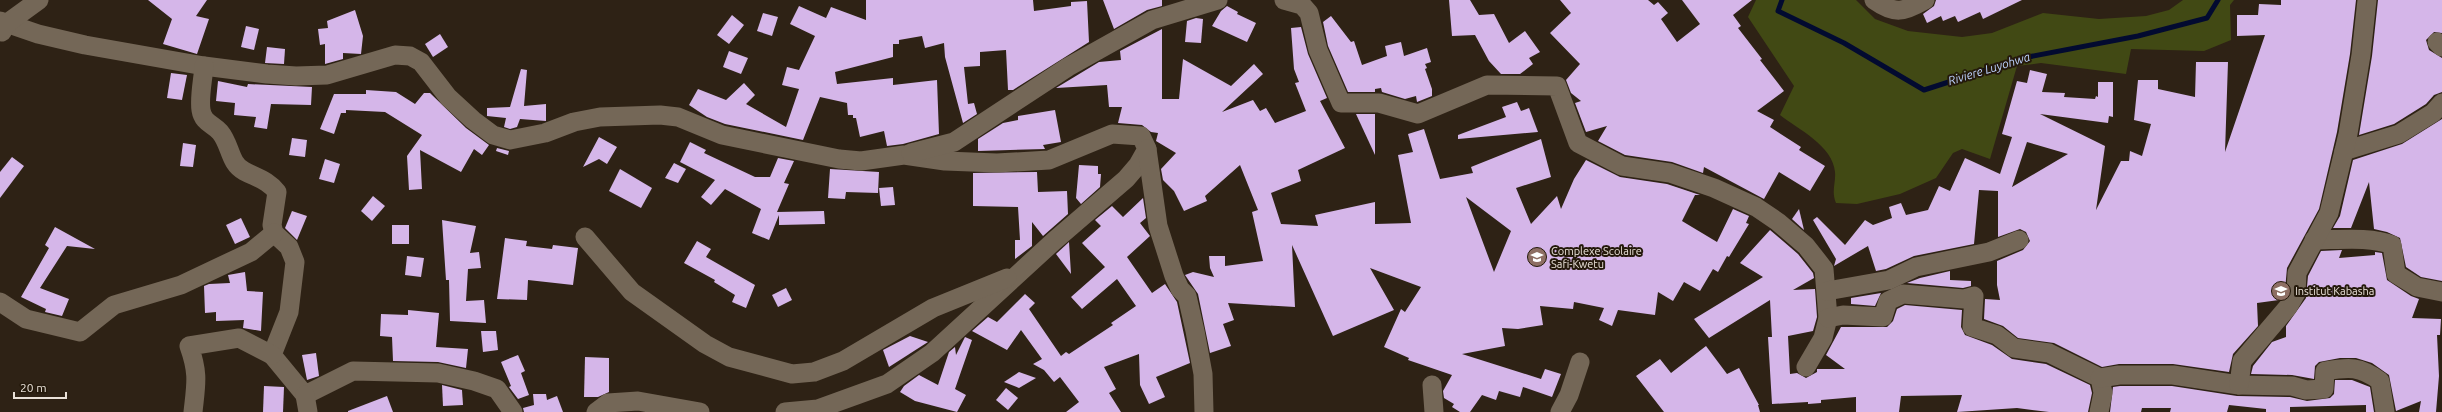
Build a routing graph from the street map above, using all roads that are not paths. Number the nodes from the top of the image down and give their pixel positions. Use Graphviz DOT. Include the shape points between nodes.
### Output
graph roads {
  1 [pos="39,0"];
  2 [pos="1218,0"];
  3 [pos="1284,0"];
  4 [pos="1874,0"];
  5 [pos="1925,0"];
  6 [pos="2367,0"];
  7 [pos="2,27"];
  8 [pos="204,66"];
  9 [pos="2442,103"];
  10 [pos="1147,149"];
  11 [pos="2344,151"];
  12 [pos="904,155"];
  13 [pos="274,233"];
  14 [pos="585,237"];
  15 [pos="2019,240"];
  16 [pos="2314,240"];
  17 [pos="1020,273"];
  18 [pos="1827,291"];
  19 [pos="2442,292"];
  20 [pos="0,302"];
  21 [pos="1828,318"];
  22 [pos="272,355"];
  23 [pos="1580,362"];
  24 [pos="1806,366"];
  25 [pos="2100,378"];
  26 [pos="1432,385"];
  27 [pos="2239,385"];
  28 [pos="307,404"];
  29 [pos="193,412"];
  30 [pos="513,412"];
  31 [pos="596,412"];
  32 [pos="700,412"];
  33 [pos="784,412"];
  34 [pos="1204,412"];
  35 [pos="1434,412"];
  36 [pos="1560,412"];
  37 [pos="2099,412"];
  38 [pos="2385,412"];
  1 -- 7 [label="street"];
  2 -- 12 [label="street" via="1152,20 1068,67 954,142"];
  3 -- 18 [label="street" via="1302,5 1309,13 1318,50 1341,103 1379,102 1418,114 1487,86 1557,86 1578,143 1622,166 1670,173 1714,188 1756,207 1806,246 1824,268"];
  4 -- 5 [label="street" via="1886,9 1904,11"];
  6 -- 11 [label="street" via="2361,55"];
  7 -- 8 [label="street"];
  8 -- 12 [label="street" via="274,74 312,75 343,71 395,55 410,56 421,62 448,97 473,120 493,135 510,140 600,117 660,115 678,117 722,135 839,159 861,161"];
  8 -- 13 [label="street" via="201,110 208,124 220,131 234,162 244,171 271,184 277,192 272,225"];
  9 -- 11 [label="street" via="2433,114 2399,134"];
  10 -- 12 [label="street" via="1141,136 1112,134 1049,160 945,161"];
  10 -- 17 [label="street" via="1126,179"];
  10 -- 34 [label="street" via="1158,226 1174,276 1180,289 1187,296 1195,330 1203,374"];
  11 -- 16 [label="street" via="2329,213"];
  13 -- 20 [label="street" via="251,252 181,285 114,305 80,332 26,319"];
  13 -- 22 [label="street" via="289,247 295,262 289,312"];
  14 -- 17 [label="street" via="632,292 705,344 729,357 792,374 814,372 843,361 933,308"];
  15 -- 18 [label="street" via="1989,252 1916,267 1890,280"];
  16 -- 19 [label="street" via="2361,240 2388,244 2392,246 2396,274 2417,287"];
  16 -- 27 [label="street" via="2297,273 2296,293 2288,307 2242,361"];
  17 -- 33 [label="street" via="932,353 887,384 818,409"];
  18 -- 21 [label="street"];
  21 -- 24 [label="street" via="1823,338"];
  21 -- 25 [label="street" via="1843,315 1883,317 1888,301 1903,294 1964,299 1974,296 1972,327 1997,335 2014,348 2049,353"];
  22 -- 28 [label="street"];
  22 -- 29 [label="street" via="239,338 189,346 196,364 198,384"];
  23 -- 36 [label="street" via="1569,395"];
  25 -- 27 [label="street" via="2119,375 2173,375"];
  25 -- 37 [label="street" via="2103,393"];
  26 -- 35 [label="street"];
  27 -- 38 [label="street" via="2324,389 2325,371 2353,368 2366,370 2380,381"];
  28 -- 30 [label="street" via="353,371 438,373 497,389"];
  31 -- 32 [label="street" via="608,403 638,401"];
}
